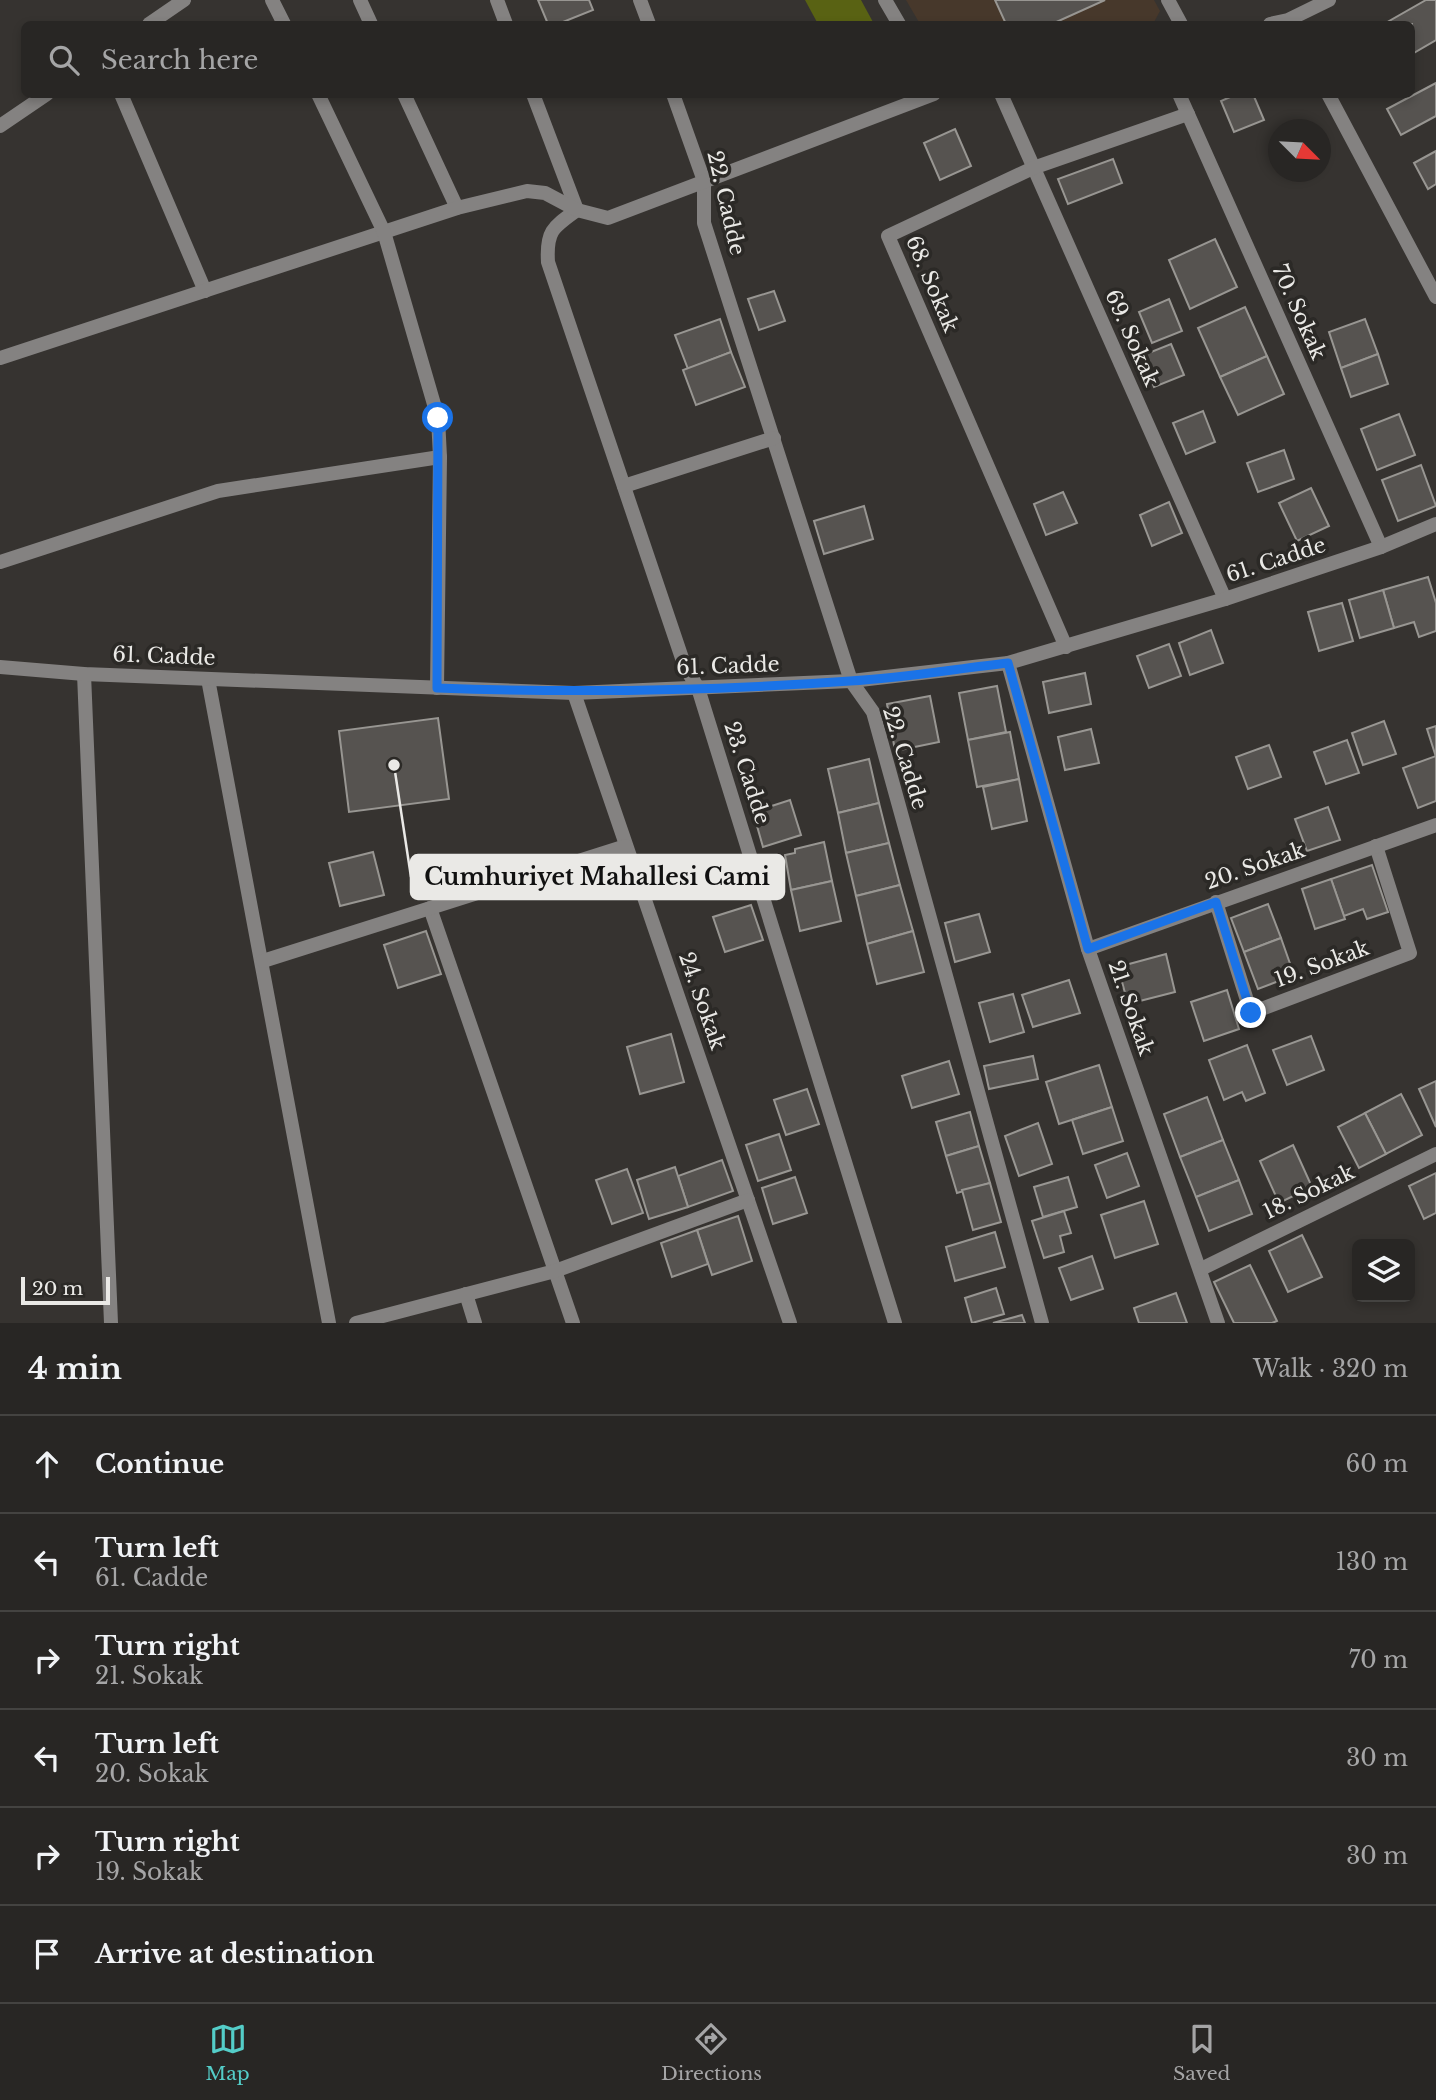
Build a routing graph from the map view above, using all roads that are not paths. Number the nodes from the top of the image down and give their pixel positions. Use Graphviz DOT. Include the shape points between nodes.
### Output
graph roads {
  1 [pos="184,0"];
  2 [pos="272,0"];
  3 [pos="360,0"];
  4 [pos="497,0"];
  5 [pos="640,0"];
  6 [pos="885,0"];
  7 [pos="1168,0"];
  8 [pos="1329,0"];
  9 [pos="153,21"];
  10 [pos="282,21"];
  11 [pos="370,21"];
  12 [pos="505,21"];
  13 [pos="648,21"];
  14 [pos="897,21"];
  15 [pos="1179,21"];
  16 [pos="1291,21"];
  17 [pos="41,98"];
  18 [pos="123,98"];
  19 [pos="320,98"];
  20 [pos="406,98"];
  21 [pos="535,98"];
  22 [pos="674,98"];
  23 [pos="923,98"];
  24 [pos="1003,98"];
  25 [pos="1181,98"];
  26 [pos="1330,98"];
  27 [pos="1188,114"];
  28 [pos="0,126"];
  29 [pos="1033,168"];
  30 [pos="704,181"];
  31 [pos="457,208"];
  32 [pos="577,210"];
  33 [pos="384,232"];
  34 [pos="205,292"];
  35 [pos="1436,297"];
  36 [pos="0,358"];
  37 [pos="774,438"];
  38 [pos="440,457"];
  39 [pos="624,486"];
  40 [pos="1436,524"];
  41 [pos="1381,547"];
  42 [pos="0,562"];
  43 [pos="1225,599"];
  44 [pos="1066,647"];
  45 [pos="1008,663"];
  46 [pos="0,667"];
  47 [pos="84,674"];
  48 [pos="208,679"];
  49 [pos="851,681"];
  50 [pos="437,688"];
  51 [pos="698,688"];
  52 [pos="574,693"];
  53 [pos="1436,825"];
  54 [pos="626,846"];
  55 [pos="1376,846"];
  56 [pos="1216,902"];
  57 [pos="430,908"];
  58 [pos="1088,949"];
  59 [pos="263,961"];
  60 [pos="1436,1154"];
  61 [pos="748,1200"];
  62 [pos="1201,1269"];
  63 [pos="555,1270"];
  64 [pos="466,1294"];
  65 [pos="111,1323"];
  66 [pos="329,1323"];
  67 [pos="356,1323"];
  68 [pos="475,1323"];
  69 [pos="573,1323"];
  70 [pos="790,1323"];
  71 [pos="895,1323"];
  72 [pos="1042,1323"];
  73 [pos="1218,1323"];
  1 -- 9 [label="street"];
  2 -- 10 [label="street"];
  3 -- 11 [label="street"];
  4 -- 12 [label="street"];
  5 -- 13 [label="street"];
  6 -- 14 [label="street"];
  7 -- 15 [label="street"];
  8 -- 16 [label="street"];
  17 -- 28 [label="street"];
  18 -- 34 [label="street"];
  19 -- 33 [label="street"];
  20 -- 31 [label="street"];
  21 -- 32 [label="street"];
  22 -- 30 [label="street, 22. Cadde"];
  23 -- 30 [label="street"];
  24 -- 29 [label="street, 69. Sokak"];
  25 -- 27 [label="street, 70. Sokak"];
  26 -- 35 [label="street"];
  27 -- 29 [label="street, 68. Sokak"];
  27 -- 41 [label="street, 70. Sokak"];
  29 -- 43 [label="street, 69. Sokak"];
  29 -- 44 [label="street, 68. Sokak" via="888,236"];
  30 -- 32 [label="street" via="608,218"];
  30 -- 37 [label="street, 22. Cadde" via="704,223"];
  31 -- 32 [label="street" via="527,191 545,193"];
  31 -- 33 [label="street"];
  32 -- 39 [label="street, 23. Cadde" via="552,228 548,262"];
  33 -- 34 [label="street"];
  33 -- 38 [label="street" via="438,418"];
  34 -- 36 [label="street"];
  37 -- 39 [label="street"];
  37 -- 49 [label="street, 22. Cadde"];
  38 -- 42 [label="street" via="218,491"];
  38 -- 50 [label="street"];
  39 -- 51 [label="street, 23. Cadde" via="685,667"];
  40 -- 41 [label="street, 61. Cadde"];
  41 -- 43 [label="street, 61. Cadde"];
  43 -- 44 [label="street, 61. Cadde"];
  44 -- 45 [label="street, 61. Cadde"];
  45 -- 49 [label="street, 61. Cadde"];
  45 -- 58 [label="street, 21. Sokak"];
  46 -- 47 [label="street, 61. Cadde"];
  47 -- 48 [label="street, 61. Cadde"];
  47 -- 65 [label="street"];
  48 -- 50 [label="street, 61. Cadde"];
  48 -- 59 [label="street"];
  49 -- 51 [label="street, 61. Cadde"];
  49 -- 72 [label="street, 22. Cadde" via="873,712"];
  50 -- 52 [label="street, 61. Cadde"];
  51 -- 52 [label="street, 61. Cadde"];
  51 -- 71 [label="street, 23. Cadde"];
  52 -- 54 [label="street, 24. Sokak"];
  53 -- 55 [label="street, 20. Sokak"];
  54 -- 57 [label="street"];
  54 -- 61 [label="street, 24. Sokak"];
  55 -- 56 [label="street, 20. Sokak"];
  55 -- 56 [label="street, 19. Sokak" via="1410,953 1251,1013"];
  56 -- 58 [label="street, 20. Sokak"];
  57 -- 59 [label="street"];
  57 -- 63 [label="street"];
  58 -- 62 [label="street, 21. Sokak"];
  59 -- 66 [label="street"];
  60 -- 62 [label="street, 18. Sokak"];
  61 -- 63 [label="street"];
  61 -- 70 [label="street, 24. Sokak"];
  62 -- 73 [label="street, 21. Sokak"];
  63 -- 64 [label="street"];
  63 -- 69 [label="street"];
  64 -- 67 [label="street"];
  64 -- 68 [label="street"];
}
